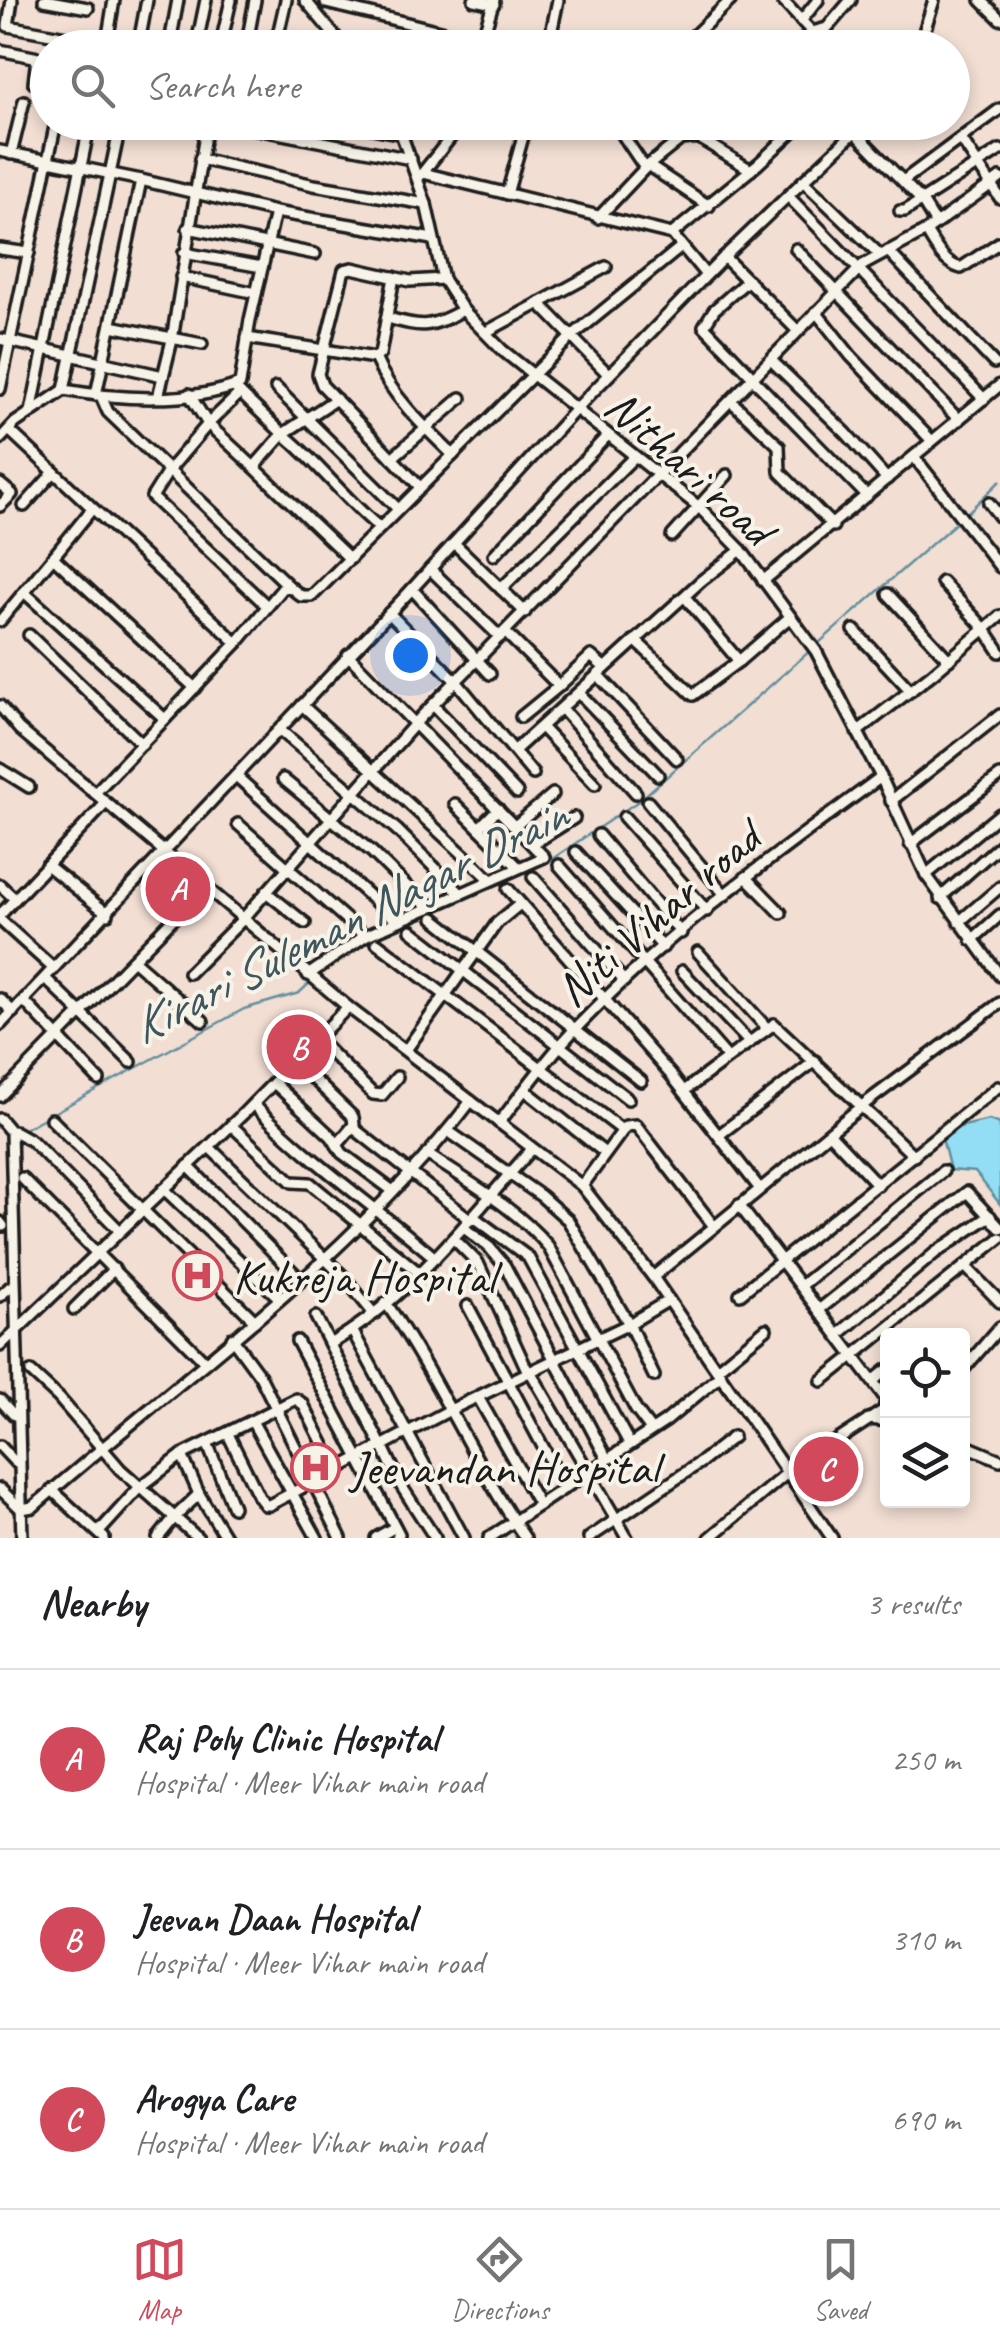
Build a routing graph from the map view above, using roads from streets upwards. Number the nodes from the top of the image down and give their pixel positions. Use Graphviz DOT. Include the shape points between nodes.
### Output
graph roads {
  1 [pos="12,0"];
  2 [pos="44,0"];
  3 [pos="114,0"];
  4 [pos="147,0"];
  5 [pos="178,0"];
  6 [pos="206,0"];
  7 [pos="231,0"];
  8 [pos="256,0"];
  9 [pos="286,0"];
  10 [pos="304,0"];
  11 [pos="474,0"];
  12 [pos="558,0"];
  13 [pos="731,0"];
  14 [pos="782,0"];
  15 [pos="818,0"];
  16 [pos="851,0"];
  17 [pos="934,0"];
  18 [pos="981,0"];
  19 [pos="327,1"];
  20 [pos="494,2"];
  21 [pos="88,8"];
  22 [pos="1000,19"];
  23 [pos="322,21"];
  24 [pos="801,21"];
  25 [pos="30,30"];
  26 [pos="109,30"];
  27 [pos="141,30"];
  28 [pos="172,30"];
  29 [pos="200,30"];
  30 [pos="224,30"];
  31 [pos="250,30"];
  32 [pos="280,30"];
  33 [pos="329,30"];
  34 [pos="442,30"];
  35 [pos="485,30"];
  36 [pos="552,30"];
  37 [pos="700,30"];
  38 [pos="810,30"];
  39 [pos="820,30"];
  40 [pos="925,30"];
  41 [pos="0,50"];
  42 [pos="30,56"];
  43 [pos="24,101"];
  44 [pos="1000,108"];
  45 [pos="970,132"];
  46 [pos="52,140"];
  47 [pos="86,140"];
  48 [pos="117,140"];
  49 [pos="204,140"];
  50 [pos="311,140"];
  51 [pos="404,140"];
  52 [pos="448,140"];
  53 [pos="523,140"];
  54 [pos="627,140"];
  55 [pos="679,140"];
  56 [pos="702,140"];
  57 [pos="783,140"];
  58 [pos="846,140"];
  59 [pos="862,140"];
  60 [pos="960,140"];
  61 [pos="962,140"];
  62 [pos="1000,150"];
  63 [pos="0,151"];
  64 [pos="12,154"];
  65 [pos="200,159"];
  66 [pos="48,160"];
  67 [pos="412,160"];
  68 [pos="978,166"];
  69 [pos="79,167"];
  70 [pos="647,167"];
  71 [pos="751,170"];
  72 [pos="109,173"];
  73 [pos="421,175"];
  74 [pos="140,180"];
  75 [pos="803,181"];
  76 [pos="903,181"];
  77 [pos="996,181"];
  78 [pos="194,194"];
  79 [pos="507,194"];
  80 [pos="788,196"];
  81 [pos="1000,198"];
  82 [pos="922,201"];
  83 [pos="426,204"];
  84 [pos="709,206"];
  85 [pos="900,211"];
  86 [pos="275,212"];
  87 [pos="598,218"];
  88 [pos="936,224"];
  89 [pos="188,228"];
  90 [pos="926,232"];
  91 [pos="672,234"];
  92 [pos="432,238"];
  93 [pos="1000,242"];
  94 [pos="267,245"];
  95 [pos="681,247"];
  96 [pos="0,249"];
  97 [pos="796,249"];
  98 [pos="29,252"];
  99 [pos="883,252"];
  100 [pos="184,253"];
  101 [pos="315,254"];
  102 [pos="724,257"];
  103 [pos="262,267"];
  104 [pos="606,267"];
  105 [pos="859,270"];
  106 [pos="706,275"];
  107 [pos="181,277"];
  108 [pos="394,278"];
  109 [pos="444,278"];
  110 [pos="748,280"];
  111 [pos="256,293"];
  112 [pos="836,293"];
  113 [pos="540,303"];
  114 [pos="463,310"];
  115 [pos="816,312"];
  116 [pos="388,318"];
  117 [pos="111,326"];
  118 [pos="797,330"];
  119 [pos="486,332"];
  120 [pos="572,336"];
  121 [pos="247,338"];
  122 [pos="5,340"];
  123 [pos="172,340"];
  124 [pos="202,344"];
  125 [pos="43,348"];
  126 [pos="322,350"];
  127 [pos="73,354"];
  128 [pos="376,358"];
  129 [pos="771,360"];
  130 [pos="102,362"];
  131 [pos="994,364"];
  132 [pos="534,375"];
  133 [pos="609,375"];
  134 [pos="163,376"];
  135 [pos="753,378"];
  136 [pos="1000,385"];
  137 [pos="0,388"];
  138 [pos="276,388"];
  139 [pos="64,390"];
  140 [pos="237,390"];
  141 [pos="188,394"];
  142 [pos="98,396"];
  143 [pos="158,396"];
  144 [pos="460,398"];
  145 [pos="336,399"];
  146 [pos="984,399"];
  147 [pos="731,401"];
  148 [pos="576,409"];
  149 [pos="31,412"];
  150 [pos="306,418"];
  151 [pos="958,420"];
  152 [pos="208,424"];
  153 [pos="425,427"];
  154 [pos="8,430"];
  155 [pos="283,434"];
  156 [pos="608,435"];
  157 [pos="0,439"];
  158 [pos="932,442"];
  159 [pos="454,455"];
  160 [pos="634,457"];
  161 [pos="392,458"];
  162 [pos="915,458"];
  163 [pos="254,467"];
  164 [pos="169,470"];
  165 [pos="54,472"];
  166 [pos="727,475"];
  167 [pos="659,476"];
  168 [pos="887,479"];
  169 [pos="0,484"];
  170 [pos="420,487"];
  171 [pos="867,496"];
  172 [pos="989,502"];
  173 [pos="0,506"];
  174 [pos="24,506"];
  175 [pos="699,507"];
  176 [pos="92,508"];
  177 [pos="398,509"];
  178 [pos="1000,517"];
  179 [pos="833,526"];
  180 [pos="380,528"];
  181 [pos="672,536"];
  182 [pos="454,544"];
  183 [pos="741,550"];
  184 [pos="494,555"];
  185 [pos="53,557"];
  186 [pos="350,559"];
  187 [pos="1000,567"];
  188 [pos="430,569"];
  189 [pos="764,581"];
  190 [pos="942,582"];
  191 [pos="290,587"];
  192 [pos="412,589"];
  193 [pos="501,589"];
  194 [pos="24,592"];
  195 [pos="888,594"];
  196 [pos="684,598"];
  197 [pos="267,606"];
  198 [pos="524,612"];
  199 [pos="389,613"];
  200 [pos="1000,616"];
  201 [pos="790,617"];
  202 [pos="0,621"];
  203 [pos="984,628"];
  204 [pos="854,630"];
  205 [pos="503,634"];
  206 [pos="29,636"];
  207 [pos="635,640"];
  208 [pos="237,643"];
  209 [pos="1000,652"];
  210 [pos="348,656"];
  211 [pos="478,660"];
  212 [pos="950,660"];
  213 [pos="739,661"];
  214 [pos="601,672"];
  215 [pos="490,674"];
  216 [pos="456,681"];
  217 [pos="558,686"];
  218 [pos="194,688"];
  219 [pos="911,691"];
  220 [pos="580,694"];
  221 [pos="302,705"];
  222 [pos="433,705"];
  223 [pos="0,706"];
  224 [pos="562,710"];
  225 [pos="1000,715"];
  226 [pos="521,717"];
  227 [pos="165,719"];
  228 [pos="415,724"];
  229 [pos="542,728"];
  230 [pos="280,730"];
  231 [pos="857,732"];
  232 [pos="142,744"];
  233 [pos="515,750"];
  234 [pos="677,759"];
  235 [pos="0,768"];
  236 [pos="374,769"];
  237 [pos="533,774"];
  238 [pos="658,775"];
  239 [pos="236,776"];
  240 [pos="1000,776"];
  241 [pos="881,777"];
  242 [pos="282,779"];
  243 [pos="595,784"];
  244 [pos="29,787"];
  245 [pos="95,793"];
  246 [pos="353,793"];
  247 [pos="516,793"];
  248 [pos="636,793"];
  249 [pos="553,794"];
  250 [pos="891,801"];
  251 [pos="648,802"];
  252 [pos="106,803"];
  253 [pos="455,804"];
  254 [pos="498,808"];
  255 [pos="1000,814"];
  256 [pos="624,817"];
  257 [pos="330,818"];
  258 [pos="574,818"];
  259 [pos="238,824"];
  260 [pos="515,826"];
  261 [pos="479,828"];
  262 [pos="598,835"];
  263 [pos="310,842"];
  264 [pos="534,844"];
  265 [pos="910,844"];
  266 [pos="1000,845"];
  267 [pos="164,852"];
  268 [pos="576,852"];
  269 [pos="47,865"];
  270 [pos="558,865"];
  271 [pos="288,867"];
  272 [pos="518,867"];
  273 [pos="926,875"];
  274 [pos="534,877"];
  275 [pos="746,877"];
  276 [pos="490,879"];
  277 [pos="0,885"];
  278 [pos="205,886"];
  279 [pos="1000,887"];
  280 [pos="508,889"];
  281 [pos="266,892"];
  282 [pos="460,893"];
  283 [pos="725,896"];
  284 [pos="16,898"];
  285 [pos="940,898"];
  286 [pos="520,904"];
  287 [pos="707,910"];
  288 [pos="431,913"];
  289 [pos="781,913"];
  290 [pos="108,914"];
  291 [pos="1000,915"];
  292 [pos="0,918"];
  293 [pos="242,920"];
  294 [pos="397,921"];
  295 [pos="959,922"];
  296 [pos="305,923"];
  297 [pos="412,930"];
  298 [pos="681,933"];
  299 [pos="365,936"];
  300 [pos="972,940"];
  301 [pos="377,942"];
  302 [pos="663,947"];
  303 [pos="1000,951"];
  304 [pos="476,952"];
  305 [pos="698,952"];
  306 [pos="133,960"];
  307 [pos="644,962"];
  308 [pos="988,962"];
  309 [pos="54,968"];
  310 [pos="463,970"];
  311 [pos="682,971"];
  312 [pos="189,973"];
  313 [pos="1000,976"];
  314 [pos="46,978"];
  315 [pos="312,978"];
  316 [pos="624,981"];
  317 [pos="448,996"];
  318 [pos="0,1000"];
  319 [pos="604,1000"];
  320 [pos="24,1001"];
  321 [pos="1000,1003"];
  322 [pos="348,1008"];
  323 [pos="14,1012"];
  324 [pos="80,1015"];
  325 [pos="202,1021"];
  326 [pos="0,1025"];
  327 [pos="766,1027"];
  328 [pos="576,1028"];
  329 [pos="56,1038"];
  330 [pos="317,1039"];
  331 [pos="748,1041"];
  332 [pos="562,1045"];
  333 [pos="406,1050"];
  334 [pos="727,1058"];
  335 [pos="295,1061"];
  336 [pos="130,1062"];
  337 [pos="815,1062"];
  338 [pos="542,1069"];
  339 [pos="397,1077"];
  340 [pos="99,1080"];
  341 [pos="642,1080"];
  342 [pos="274,1083"];
  343 [pos="998,1087"];
  344 [pos="525,1090"];
  345 [pos="684,1091"];
  346 [pos="0,1096"];
  347 [pos="628,1099"];
  348 [pos="471,1101"];
  349 [pos="253,1104"];
  350 [pos="863,1105"];
  351 [pos="0,1119"];
  352 [pos="51,1119"];
  353 [pos="499,1123"];
  354 [pos="232,1125"];
  355 [pos="352,1127"];
  356 [pos="448,1130"];
  357 [pos="622,1130"];
  358 [pos="830,1134"];
  359 [pos="16,1135"];
  360 [pos="719,1136"];
  361 [pos="336,1145"];
  362 [pos="209,1147"];
  363 [pos="532,1149"];
  364 [pos="0,1150"];
  365 [pos="606,1153"];
  366 [pos="427,1154"];
  367 [pos="914,1156"];
  368 [pos="188,1166"];
  369 [pos="943,1171"];
  370 [pos="410,1173"];
  371 [pos="509,1174"];
  372 [pos="22,1178"];
  373 [pos="878,1185"];
  374 [pos="582,1186"];
  375 [pos="164,1189"];
  376 [pos="760,1189"];
  377 [pos="393,1190"];
  378 [pos="488,1196"];
  379 [pos="739,1205"];
  380 [pos="377,1208"];
  381 [pos="143,1210"];
  382 [pos="990,1216"];
  383 [pos="470,1222"];
  384 [pos="713,1225"];
  385 [pos="360,1226"];
  386 [pos="1000,1228"];
  387 [pos="120,1232"];
  388 [pos="1000,1238"];
  389 [pos="454,1239"];
  390 [pos="98,1254"];
  391 [pos="325,1258"];
  392 [pos="434,1258"];
  393 [pos="784,1260"];
  394 [pos="965,1266"];
  395 [pos="114,1269"];
  396 [pos="419,1273"];
  397 [pos="653,1277"];
  398 [pos="300,1278"];
  399 [pos="802,1285"];
  400 [pos="10,1287"];
  401 [pos="740,1294"];
  402 [pos="0,1296"];
  403 [pos="279,1298"];
  404 [pos="669,1300"];
  405 [pos="1000,1302"];
  406 [pos="386,1304"];
  407 [pos="468,1306"];
  408 [pos="74,1309"];
  409 [pos="820,1309"];
  410 [pos="374,1314"];
  411 [pos="316,1316"];
  412 [pos="255,1321"];
  413 [pos="629,1324"];
  414 [pos="21,1325"];
  415 [pos="1000,1327"];
  416 [pos="766,1329"];
  417 [pos="352,1330"];
  418 [pos="839,1334"];
  419 [pos="232,1338"];
  420 [pos="598,1338"];
  421 [pos="296,1342"];
  422 [pos="330,1344"];
  423 [pos="0,1346"];
  424 [pos="576,1349"];
  425 [pos="854,1354"];
  426 [pos="555,1359"];
  427 [pos="970,1361"];
  428 [pos="204,1362"];
  429 [pos="30,1372"];
  430 [pos="529,1372"];
  431 [pos="719,1372"];
  432 [pos="880,1375"];
  433 [pos="654,1376"];
  434 [pos="822,1381"];
  435 [pos="873,1381"];
  436 [pos="507,1382"];
  437 [pos="478,1397"];
  438 [pos="0,1400"];
  439 [pos="276,1409"];
  440 [pos="450,1410"];
  441 [pos="14,1415"];
  442 [pos="869,1419"];
  443 [pos="252,1420"];
  444 [pos="880,1420"];
  445 [pos="651,1430"];
  446 [pos="406,1433"];
  447 [pos="228,1434"];
  448 [pos="733,1436"];
  449 [pos="630,1443"];
  450 [pos="208,1444"];
  451 [pos="382,1445"];
  452 [pos="0,1446"];
  453 [pos="970,1447"];
  454 [pos="101,1448"];
  455 [pos="182,1455"];
  456 [pos="356,1458"];
  457 [pos="607,1459"];
  458 [pos="1000,1460"];
  459 [pos="15,1462"];
  460 [pos="336,1469"];
  461 [pos="590,1471"];
  462 [pos="786,1474"];
  463 [pos="312,1482"];
  464 [pos="139,1488"];
  465 [pos="565,1488"];
  466 [pos="0,1490"];
  467 [pos="52,1490"];
  468 [pos="292,1492"];
  469 [pos="199,1494"];
  470 [pos="540,1505"];
  471 [pos="234,1506"];
  472 [pos="24,1509"];
  473 [pos="174,1518"];
  474 [pos="616,1520"];
  475 [pos="514,1522"];
  476 [pos="396,1532"];
  477 [pos="101,1535"];
  478 [pos="193,1536"];
  479 [pos="223,1537"];
  480 [pos="22,1538"];
  481 [pos="158,1538"];
  482 [pos="317,1538"];
  483 [pos="340,1538"];
  484 [pos="376,1538"];
  485 [pos="435,1538"];
  486 [pos="464,1538"];
  487 [pos="490,1538"];
  488 [pos="525,1538"];
  489 [pos="589,1538"];
  490 [pos="627,1538"];
  491 [pos="711,1538"];
  492 [pos="832,1538"];
  1 -- 25 [label="street" via="8,26"];
  2 -- 21 [label="street"];
  3 -- 26 [label="street"];
  4 -- 27 [label="street"];
  5 -- 28 [label="street"];
  6 -- 29 [label="street"];
  7 -- 30 [label="street"];
  8 -- 31 [label="street"];
  9 -- 32 [label="street"];
  10 -- 23 [label="street"];
  11 -- 20 [label="street"];
  12 -- 36 [label="street"];
  13 -- 37 [label="street"];
  14 -- 24 [label="street"];
  15 -- 24 [label="street"];
  16 -- 39 [label="street"];
  17 -- 40 [label="street"];
  18 -- 22 [label="street"];
  19 -- 23 [label="street"];
  19 -- 34 [label="street"];
  20 -- 35 [label="street"];
  23 -- 33 [label="street"];
  24 -- 38 [label="street"];
  41 -- 42 [label="street"];
  43 -- 64 [label="street"];
  44 -- 45 [label="street"];
  46 -- 66 [label="street"];
  47 -- 69 [label="street"];
  48 -- 72 [label="street"];
  49 -- 65 [label="street"];
  50 -- 67 [label="street"];
  51 -- 67 [label="street, Nithari road"];
  52 -- 73 [label="street"];
  53 -- 79 [label="street"];
  54 -- 70 [label="street"];
  55 -- 70 [label="street"];
  56 -- 71 [label="street"];
  57 -- 71 [label="street"];
  58 -- 75 [label="street"];
  59 -- 76 [label="street"];
  60 -- 76 [label="street"];
  61 -- 68 [label="street"];
  62 -- 68 [label="street"];
  63 -- 64 [label="street"];
  64 -- 66 [label="street"];
  65 -- 78 [label="street"];
  65 -- 83 [label="street"];
  66 -- 69 [label="street"];
  66 -- 98 [label="street"];
  67 -- 73 [label="street, Nithari road"];
  68 -- 77 [label="street"];
  68 -- 82 [label="street"];
  69 -- 72 [label="street"];
  69 -- 125 [label="street"];
  70 -- 84 [label="street"];
  70 -- 87 [label="street"];
  71 -- 84 [label="street"];
  72 -- 74 [label="street"];
  72 -- 127 [label="street"];
  73 -- 79 [label="street"];
  73 -- 83 [label="street, Nithari road"];
  74 -- 78 [label="street"];
  74 -- 117 [label="street"];
  75 -- 80 [label="street"];
  75 -- 99 [label="street"];
  76 -- 82 [label="street"];
  77 -- 81 [label="street"];
  77 -- 88 [label="street"];
  78 -- 86 [label="street"];
  78 -- 89 [label="street"];
  79 -- 87 [label="street"];
  80 -- 102 [label="street"];
  80 -- 105 [label="street"];
  82 -- 85 [label="street"];
  82 -- 88 [label="street"];
  83 -- 92 [label="street, Nithari road"];
  84 -- 91 [label="street"];
  86 -- 92 [label="street"];
  86 -- 94 [label="street"];
  87 -- 91 [label="street"];
  88 -- 90 [label="street"];
  89 -- 94 [label="street"];
  89 -- 100 [label="street"];
  90 -- 93 [label="street" via="956,268"];
  90 -- 99 [label="street"];
  91 -- 95 [label="street"];
  92 -- 109 [label="street, Nithari road"];
  94 -- 101 [label="street"];
  94 -- 103 [label="street"];
  95 -- 106 [label="street"];
  95 -- 120 [label="street"];
  96 -- 98 [label="street"];
  97 -- 112 [label="street"];
  98 -- 122 [label="street"];
  99 -- 105 [label="street"];
  99 -- 131 [label="street"];
  100 -- 103 [label="street"];
  100 -- 107 [label="street"];
  102 -- 106 [label="street"];
  102 -- 110 [label="street"];
  103 -- 111 [label="street"];
  104 -- 113 [label="street"];
  105 -- 112 [label="street"];
  105 -- 146 [label="street"];
  106 -- 133 [label="street"];
  107 -- 111 [label="street"];
  107 -- 123 [label="street"];
  108 -- 109 [label="street"];
  108 -- 116 [label="street"];
  108 -- 126 [label="street" via="344,270"];
  109 -- 114 [label="street, Nithari road"];
  110 -- 118 [label="street"];
  110 -- 135 [label="street" via="704,326"];
  111 -- 121 [label="street"];
  112 -- 115 [label="street"];
  112 -- 151 [label="street"];
  113 -- 119 [label="street"];
  113 -- 120 [label="street"];
  114 -- 116 [label="street" via="424,327"];
  114 -- 119 [label="street, Nithari road"];
  115 -- 118 [label="street"];
  115 -- 158 [label="street"];
  116 -- 128 [label="street"];
  117 -- 123 [label="street"];
  117 -- 130 [label="street"];
  118 -- 129 [label="street"];
  119 -- 132 [label="street, Nithari road"];
  120 -- 132 [label="street"];
  120 -- 133 [label="street"];
  121 -- 126 [label="street"];
  121 -- 140 [label="street"];
  122 -- 125 [label="street"];
  122 -- 137 [label="street"];
  123 -- 124 [label="street"];
  123 -- 134 [label="street"];
  125 -- 127 [label="street"];
  125 -- 149 [label="street"];
  126 -- 128 [label="street"];
  126 -- 145 [label="street" via="319,380"];
  127 -- 130 [label="street"];
  127 -- 139 [label="street"];
  128 -- 153 [label="street"];
  129 -- 135 [label="street"];
  129 -- 168 [label="street"];
  130 -- 134 [label="street"];
  130 -- 142 [label="street"];
  132 -- 148 [label="street, Nithari road"];
  132 -- 159 [label="street"];
  133 -- 148 [label="street"];
  134 -- 143 [label="street"];
  135 -- 147 [label="street"];
  135 -- 171 [label="street"];
  136 -- 146 [label="street"];
  138 -- 150 [label="street"];
  139 -- 142 [label="street"];
  139 -- 149 [label="street"];
  140 -- 141 [label="street"];
  140 -- 152 [label="street"];
  140 -- 155 [label="street"];
  141 -- 143 [label="street"];
  141 -- 152 [label="street"];
  142 -- 143 [label="street"];
  142 -- 164 [label="street"];
  144 -- 153 [label="street"];
  145 -- 150 [label="street"];
  145 -- 161 [label="street"];
  146 -- 151 [label="street"];
  147 -- 167 [label="street"];
  147 -- 179 [label="street" via="780,446 780,472"];
  148 -- 156 [label="street, Nithari road"];
  148 -- 182 [label="street"];
  149 -- 154 [label="street"];
  150 -- 155 [label="street"];
  150 -- 177 [label="street"];
  151 -- 158 [label="street"];
  152 -- 163 [label="street"];
  152 -- 164 [label="street"];
  153 -- 159 [label="street"];
  153 -- 161 [label="street"];
  154 -- 157 [label="street"];
  154 -- 165 [label="street"];
  155 -- 163 [label="street"];
  155 -- 180 [label="street"];
  156 -- 160 [label="street, Nithari road"];
  156 -- 184 [label="street"];
  158 -- 162 [label="street"];
  159 -- 170 [label="street"];
  160 -- 167 [label="street, Nithari road"];
  160 -- 193 [label="street"];
  161 -- 170 [label="street"];
  162 -- 168 [label="street"];
  162 -- 187 [label="street"];
  163 -- 186 [label="street"];
  164 -- 191 [label="street"];
  164 -- 197 [label="street" via="154,500"];
  165 -- 174 [label="street"];
  165 -- 176 [label="street"];
  166 -- 175 [label="street"];
  167 -- 175 [label="street, Nithari road"];
  167 -- 198 [label="street"];
  168 -- 171 [label="street"];
  169 -- 173 [label="street" via="12,494"];
  170 -- 177 [label="street"];
  171 -- 179 [label="street"];
  172 -- 178 [label="street"];
  175 -- 181 [label="street"];
  175 -- 183 [label="street, Nithari road"];
  176 -- 185 [label="street"];
  176 -- 208 [label="street"];
  177 -- 180 [label="street"];
  179 -- 189 [label="street"];
  180 -- 186 [label="street"];
  182 -- 188 [label="street"];
  182 -- 193 [label="street"];
  183 -- 189 [label="street, Nithari road"];
  183 -- 196 [label="street"];
  185 -- 194 [label="street"];
  185 -- 218 [label="street"];
  186 -- 191 [label="street" via="312,596"];
  188 -- 192 [label="street"];
  188 -- 205 [label="street"];
  189 -- 201 [label="street, Nithari road"];
  190 -- 203 [label="street"];
  191 -- 197 [label="street"];
  192 -- 199 [label="street"];
  192 -- 211 [label="street"];
  193 -- 198 [label="street"];
  194 -- 202 [label="street"];
  194 -- 227 [label="street"];
  195 -- 212 [label="street"];
  196 -- 207 [label="street"];
  196 -- 213 [label="street"];
  197 -- 208 [label="street"];
  198 -- 205 [label="street"];
  199 -- 210 [label="street"];
  199 -- 216 [label="street"];
  200 -- 203 [label="street"];
  201 -- 213 [label="street"];
  201 -- 231 [label="street, Nithari road" via="815,649"];
  203 -- 209 [label="street"];
  203 -- 212 [label="street"];
  204 -- 219 [label="street"];
  205 -- 211 [label="street"];
  205 -- 217 [label="street"];
  206 -- 232 [label="street"];
  207 -- 213 [label="street" via="690,694"];
  207 -- 214 [label="street"];
  208 -- 218 [label="street"];
  210 -- 221 [label="street"];
  210 -- 228 [label="street"];
  211 -- 215 [label="street"];
  211 -- 216 [label="street"];
  212 -- 219 [label="street"];
  214 -- 217 [label="street" via="591,656"];
  214 -- 220 [label="street"];
  214 -- 234 [label="street"];
  216 -- 222 [label="street"];
  216 -- 233 [label="street"];
  217 -- 226 [label="street"];
  218 -- 227 [label="street"];
  219 -- 231 [label="street"];
  220 -- 224 [label="street"];
  220 -- 238 [label="street"];
  221 -- 230 [label="street"];
  221 -- 236 [label="street"];
  222 -- 228 [label="street"];
  222 -- 247 [label="street"];
  223 -- 245 [label="street"];
  224 -- 229 [label="street"];
  224 -- 248 [label="street"];
  225 -- 250 [label="street"];
  227 -- 232 [label="street"];
  228 -- 236 [label="street"];
  228 -- 254 [label="street"];
  229 -- 233 [label="street"];
  229 -- 243 [label="street"];
  230 -- 239 [label="street"];
  230 -- 246 [label="street"];
  231 -- 241 [label="street, Nithari road"];
  232 -- 245 [label="street"];
  233 -- 237 [label="street"];
  235 -- 244 [label="street"];
  236 -- 246 [label="street"];
  236 -- 276 [label="street"];
  239 -- 263 [label="street"];
  239 -- 267 [label="street"];
  240 -- 265 [label="street"];
  241 -- 250 [label="street, Nithari road"];
  241 -- 275 [label="street, Niti Vihar road"];
  242 -- 257 [label="street"];
  245 -- 252 [label="street"];
  246 -- 257 [label="street"];
  246 -- 282 [label="street"];
  249 -- 260 [label="street"];
  250 -- 265 [label="street, Nithari road"];
  251 -- 283 [label="street"];
  252 -- 267 [label="street"];
  252 -- 269 [label="street"];
  253 -- 261 [label="street"];
  254 -- 260 [label="street"];
  254 -- 261 [label="street"];
  255 -- 273 [label="street"];
  256 -- 287 [label="street"];
  257 -- 263 [label="street"];
  257 -- 288 [label="street" via="382,860"];
  258 -- 264 [label="street"];
  259 -- 271 [label="street"];
  260 -- 264 [label="street"];
  261 -- 272 [label="street"];
  262 -- 298 [label="street"];
  263 -- 271 [label="street"];
  263 -- 294 [label="street"];
  264 -- 272 [label="street" via="544,857"];
  265 -- 273 [label="street, Nithari road"];
  266 -- 285 [label="street"];
  267 -- 278 [label="street"];
  267 -- 290 [label="street"];
  268 -- 302 [label="street"];
  269 -- 284 [label="street"];
  269 -- 290 [label="street"];
  270 -- 307 [label="street"];
  271 -- 281 [label="street"];
  271 -- 299 [label="street"];
  272 -- 276 [label="street"];
  273 -- 285 [label="street, Nithari road"];
  274 -- 316 [label="street"];
  275 -- 283 [label="street, Niti Vihar road"];
  275 -- 289 [label="street"];
  276 -- 282 [label="street"];
  277 -- 284 [label="street"];
  278 -- 293 [label="street"];
  278 -- 306 [label="street"];
  279 -- 295 [label="street"];
  280 -- 286 [label="street"];
  281 -- 293 [label="street"];
  281 -- 296 [label="street"];
  282 -- 288 [label="street"];
  283 -- 287 [label="street, Niti Vihar road"];
  284 -- 292 [label="street"];
  285 -- 295 [label="street, Nithari road"];
  286 -- 304 [label="street"];
  286 -- 319 [label="street"];
  287 -- 298 [label="street, Niti Vihar road"];
  288 -- 294 [label="street"];
  288 -- 304 [label="street"];
  290 -- 309 [label="street"];
  291 -- 300 [label="street"];
  292 -- 309 [label="street"];
  293 -- 312 [label="street"];
  293 -- 315 [label="street"];
  294 -- 299 [label="street"];
  295 -- 300 [label="street, Nithari road"];
  297 -- 310 [label="street"];
  298 -- 302 [label="street, Niti Vihar road"];
  299 -- 315 [label="street"];
  300 -- 308 [label="street, Nithari road"];
  301 -- 317 [label="street"];
  302 -- 307 [label="street, Niti Vihar road"];
  303 -- 308 [label="street"];
  304 -- 310 [label="street"];
  304 -- 328 [label="street"];
  305 -- 327 [label="street"];
  306 -- 324 [label="street"];
  306 -- 325 [label="street"];
  307 -- 316 [label="street, Niti Vihar road"];
  307 -- 334 [label="street"];
  308 -- 313 [label="street, Nithari road"];
  309 -- 314 [label="street"];
  310 -- 317 [label="street"];
  310 -- 332 [label="street"];
  311 -- 331 [label="street"];
  314 -- 320 [label="street"];
  314 -- 324 [label="street"];
  315 -- 322 [label="street"];
  316 -- 319 [label="street, Niti Vihar road"];
  317 -- 333 [label="street"];
  317 -- 338 [label="street"];
  318 -- 323 [label="street"];
  319 -- 328 [label="street, Niti Vihar road"];
  319 -- 345 [label="street"];
  320 -- 323 [label="street"];
  320 -- 329 [label="street"];
  321 -- 350 [label="street"];
  322 -- 330 [label="street"];
  322 -- 333 [label="street"];
  323 -- 326 [label="street"];
  324 -- 329 [label="street"];
  324 -- 336 [label="street"];
  327 -- 331 [label="street"];
  327 -- 337 [label="street" via="777,1026"];
  328 -- 332 [label="street, Niti Vihar road"];
  328 -- 341 [label="street"];
  329 -- 340 [label="street"];
  329 -- 346 [label="street"];
  330 -- 335 [label="street"];
  330 -- 339 [label="street" via="372,1094 382,1094"];
  331 -- 334 [label="street"];
  332 -- 338 [label="street, Niti Vihar road"];
  332 -- 347 [label="street"];
  333 -- 348 [label="street"];
  334 -- 345 [label="street"];
  335 -- 342 [label="street"];
  335 -- 355 [label="street" via="353,1117"];
  337 -- 350 [label="street"];
  337 -- 360 [label="street"];
  338 -- 344 [label="street, Niti Vihar road"];
  338 -- 357 [label="street"];
  342 -- 349 [label="street"];
  342 -- 361 [label="street"];
  343 -- 367 [label="street"];
  344 -- 353 [label="street, Niti Vihar road"];
  344 -- 365 [label="street"];
  345 -- 360 [label="street"];
  348 -- 353 [label="street"];
  348 -- 356 [label="street"];
  349 -- 354 [label="street"];
  349 -- 380 [label="street" via="314,1162"];
  350 -- 358 [label="street"];
  350 -- 367 [label="street"];
  351 -- 359 [label="street"];
  352 -- 381 [label="street"];
  353 -- 363 [label="street"];
  354 -- 362 [label="street"];
  354 -- 385 [label="street" via="292,1182 310,1184"];
  355 -- 361 [label="street"];
  355 -- 370 [label="street"];
  356 -- 366 [label="street"];
  356 -- 371 [label="street"];
  357 -- 365 [label="street"];
  357 -- 384 [label="street" via="630,1124 640,1128"];
  358 -- 373 [label="street"];
  358 -- 376 [label="street"];
  359 -- 364 [label="street"];
  359 -- 387 [label="street"];
  359 -- 414 [label="street"];
  360 -- 376 [label="street"];
  361 -- 377 [label="street"];
  362 -- 368 [label="street"];
  362 -- 391 [label="street"];
  363 -- 371 [label="street"];
  363 -- 374 [label="street"];
  365 -- 374 [label="street"];
  366 -- 370 [label="street"];
  366 -- 378 [label="street"];
  367 -- 373 [label="street"];
  368 -- 375 [label="street"];
  368 -- 398 [label="street"];
  369 -- 399 [label="street"];
  370 -- 377 [label="street"];
  370 -- 383 [label="street"];
  371 -- 378 [label="street"];
  371 -- 413 [label="street" via="568,1220"];
  372 -- 390 [label="street"];
  373 -- 393 [label="street"];
  374 -- 397 [label="street"];
  375 -- 381 [label="street"];
  375 -- 403 [label="street"];
  376 -- 379 [label="street"];
  377 -- 380 [label="street"];
  378 -- 383 [label="street"];
  378 -- 420 [label="street" via="548,1246"];
  379 -- 384 [label="street"];
  379 -- 393 [label="street"];
  380 -- 385 [label="street"];
  380 -- 392 [label="street"];
  381 -- 387 [label="street"];
  381 -- 412 [label="street"];
  382 -- 386 [label="street"];
  382 -- 409 [label="street" via="971,1194 962,1194"];
  382 -- 418 [label="street"];
  383 -- 389 [label="street"];
  383 -- 424 [label="street" via="528,1257"];
  383 -- 426 [label="street" via="505,1266"];
  384 -- 397 [label="street"];
  385 -- 391 [label="street"];
  385 -- 396 [label="street"];
  387 -- 390 [label="street"];
  388 -- 394 [label="street"];
  389 -- 392 [label="street"];
  389 -- 430 [label="street" via="478,1262"];
  390 -- 395 [label="street"];
  390 -- 414 [label="street"];
  391 -- 398 [label="street"];
  391 -- 410 [label="street"];
  392 -- 396 [label="street"];
  393 -- 399 [label="street"];
  393 -- 401 [label="street"];
  394 -- 405 [label="street"];
  394 -- 425 [label="street"];
  395 -- 408 [label="street"];
  395 -- 428 [label="street"];
  396 -- 406 [label="street"];
  397 -- 404 [label="street"];
  398 -- 403 [label="street"];
  399 -- 409 [label="street"];
  400 -- 402 [label="street"];
  403 -- 412 [label="street"];
  404 -- 413 [label="street"];
  404 -- 431 [label="street"];
  406 -- 410 [label="street"];
  406 -- 440 [label="street"];
  407 -- 436 [label="street"];
  409 -- 418 [label="street"];
  410 -- 417 [label="street"];
  411 -- 422 [label="street"];
  412 -- 419 [label="street"];
  413 -- 420 [label="street"];
  413 -- 433 [label="street"];
  414 -- 423 [label="street"];
  414 -- 472 [label="street"];
  415 -- 427 [label="street"];
  416 -- 431 [label="street"];
  417 -- 422 [label="street"];
  417 -- 446 [label="street"];
  418 -- 425 [label="street"];
  419 -- 428 [label="street"];
  419 -- 439 [label="street"];
  420 -- 424 [label="street"];
  420 -- 445 [label="street"];
  421 -- 456 [label="street"];
  422 -- 451 [label="street"];
  424 -- 426 [label="street"];
  424 -- 449 [label="street"];
  425 -- 434 [label="street"];
  425 -- 435 [label="street"];
  426 -- 430 [label="street"];
  426 -- 457 [label="street"];
  428 -- 454 [label="street"];
  429 -- 454 [label="street"];
  430 -- 436 [label="street"];
  430 -- 461 [label="street"];
  431 -- 445 [label="street"];
  431 -- 462 [label="street"];
  432 -- 435 [label="street"];
  435 -- 442 [label="street" via="886,1405"];
  436 -- 437 [label="street"];
  436 -- 465 [label="street"];
  437 -- 440 [label="street"];
  437 -- 470 [label="street"];
  438 -- 441 [label="street"];
  439 -- 443 [label="street"];
  439 -- 460 [label="street" via="300,1400"];
  439 -- 463 [label="street"];
  440 -- 446 [label="street"];
  440 -- 475 [label="street"];
  442 -- 444 [label="street"];
  442 -- 462 [label="street"];
  443 -- 447 [label="street"];
  443 -- 468 [label="street"];
  445 -- 449 [label="street"];
  446 -- 451 [label="street"];
  446 -- 486 [label="street"];
  447 -- 450 [label="street"];
  447 -- 468 [label="street" via="264,1505"];
  448 -- 474 [label="street"];
  449 -- 457 [label="street"];
  450 -- 455 [label="street"];
  450 -- 471 [label="street"];
  451 -- 456 [label="street"];
  451 -- 485 [label="street"];
  452 -- 459 [label="street"];
  453 -- 458 [label="street"];
  454 -- 464 [label="street"];
  454 -- 467 [label="street"];
  455 -- 464 [label="street"];
  455 -- 469 [label="street"];
  456 -- 460 [label="street"];
  456 -- 476 [label="street"];
  457 -- 461 [label="street"];
  460 -- 463 [label="street"];
  461 -- 465 [label="street"];
  461 -- 474 [label="street"];
  462 -- 491 [label="street"];
  462 -- 492 [label="street"];
  463 -- 468 [label="street"];
  463 -- 483 [label="street"];
  464 -- 473 [label="street"];
  464 -- 477 [label="street"];
  465 -- 470 [label="street"];
  466 -- 472 [label="street"];
  467 -- 472 [label="street"];
  467 -- 477 [label="street"];
  468 -- 482 [label="street"];
  469 -- 473 [label="street"];
  469 -- 479 [label="street"];
  470 -- 475 [label="street"];
  472 -- 480 [label="street"];
  473 -- 478 [label="street"];
  473 -- 481 [label="street"];
  474 -- 489 [label="street"];
  474 -- 490 [label="street"];
  475 -- 487 [label="street"];
  475 -- 488 [label="street"];
  476 -- 484 [label="street"];
}
